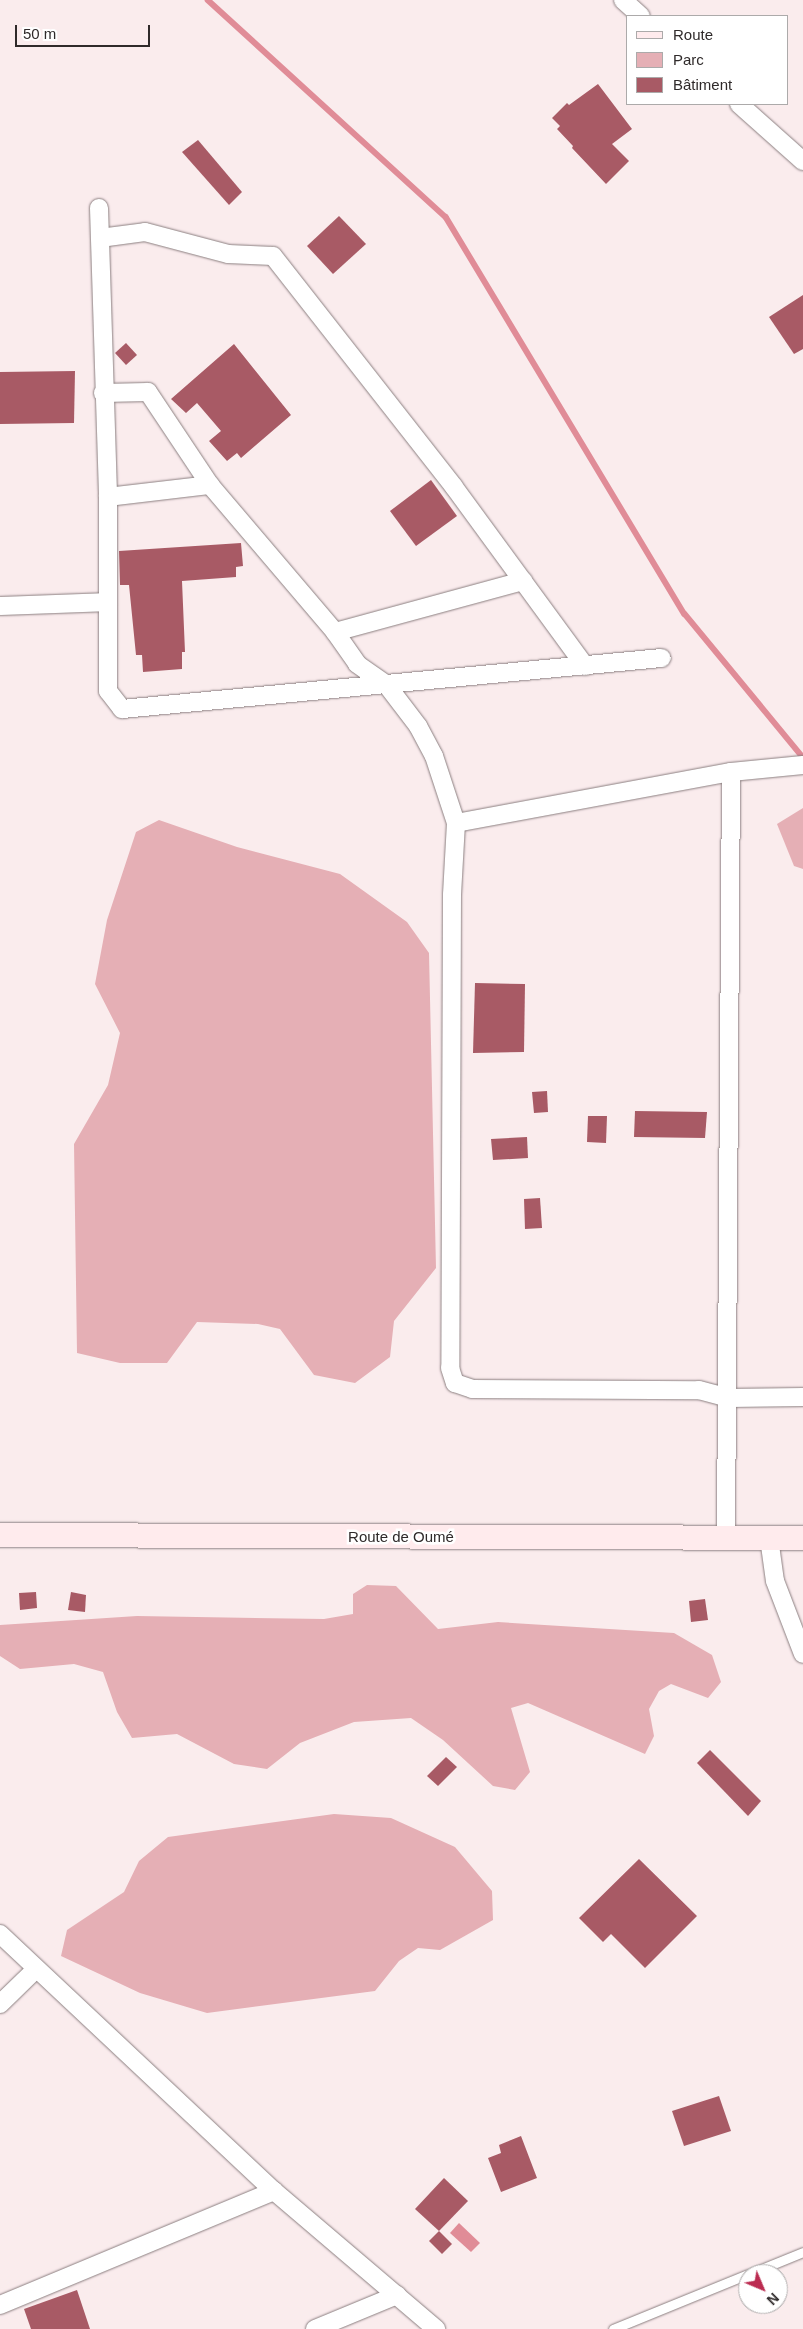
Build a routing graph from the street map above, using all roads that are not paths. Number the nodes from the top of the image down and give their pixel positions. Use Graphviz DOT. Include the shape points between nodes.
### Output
graph roads {
  1 [pos="623,0"];
  2 [pos="641,15"];
  3 [pos="740,105"];
  4 [pos="803,162"];
  5 [pos="99,208"];
  6 [pos="100,238"];
  7 [pos="104,394"];
  8 [pos="210,485"];
  9 [pos="108,497"];
  10 [pos="523,580"];
  11 [pos="108,602"];
  12 [pos="0,606"];
  13 [pos="335,632"];
  14 [pos="662,658"];
  15 [pos="585,666"];
  16 [pos="386,684"];
  17 [pos="803,765"];
  18 [pos="731,772"];
  19 [pos="456,823"];
  20 [pos="803,1397"];
  21 [pos="729,1398"];
  22 [pos="0,1535"];
  23 [pos="726,1538"];
  24 [pos="769,1538"];
  25 [pos="803,1538"];
  26 [pos="803,1654"];
  27 [pos="0,1934"];
  28 [pos="35,1970"];
  29 [pos="0,2004"];
  30 [pos="274,2192"];
  31 [pos="803,2252"];
  32 [pos="773,2264"];
  33 [pos="738,2278"];
  34 [pos="397,2295"];
  35 [pos="0,2305"];
  36 [pos="315,2329"];
  37 [pos="436,2329"];
  38 [pos="613,2329"];
  1 -- 2 [label="street"];
  3 -- 4 [label="street"];
  5 -- 6 [label="street"];
  6 -- 7 [label="street"];
  6 -- 10 [label="street" via="146,232 228,254 273,256 374,382"];
  7 -- 8 [label="street" via="148,392"];
  7 -- 9 [label="street"];
  8 -- 9 [label="street"];
  8 -- 13 [label="street"];
  9 -- 11 [label="street"];
  10 -- 13 [label="street"];
  10 -- 15 [label="street"];
  11 -- 12 [label="street"];
  11 -- 16 [label="street" via="108,691 122,709"];
  13 -- 16 [label="street" via="357,664"];
  14 -- 15 [label="street"];
  15 -- 16 [label="street"];
  16 -- 19 [label="street" via="418,726 434,756"];
  17 -- 18 [label="street"];
  18 -- 19 [label="street"];
  18 -- 21 [label="street"];
  19 -- 21 [label="street" via="452,894 450,1368 455,1383 472,1389 699,1390"];
  20 -- 21 [label="street"];
  21 -- 23 [label="street"];
  22 -- 23 [label="main road, Route de Oumé"];
  23 -- 24 [label="main road, Route de Oumé"];
  24 -- 25 [label="main road, Route de Oumé"];
  24 -- 26 [label="street" via="775,1581"];
  27 -- 28 [label="street"];
  28 -- 29 [label="street"];
  28 -- 30 [label="street"];
  30 -- 34 [label="street"];
  30 -- 35 [label="street"];
  31 -- 32 [label="lane"];
  33 -- 38 [label="lane"];
  34 -- 36 [label="street"];
  34 -- 37 [label="street"];
}
